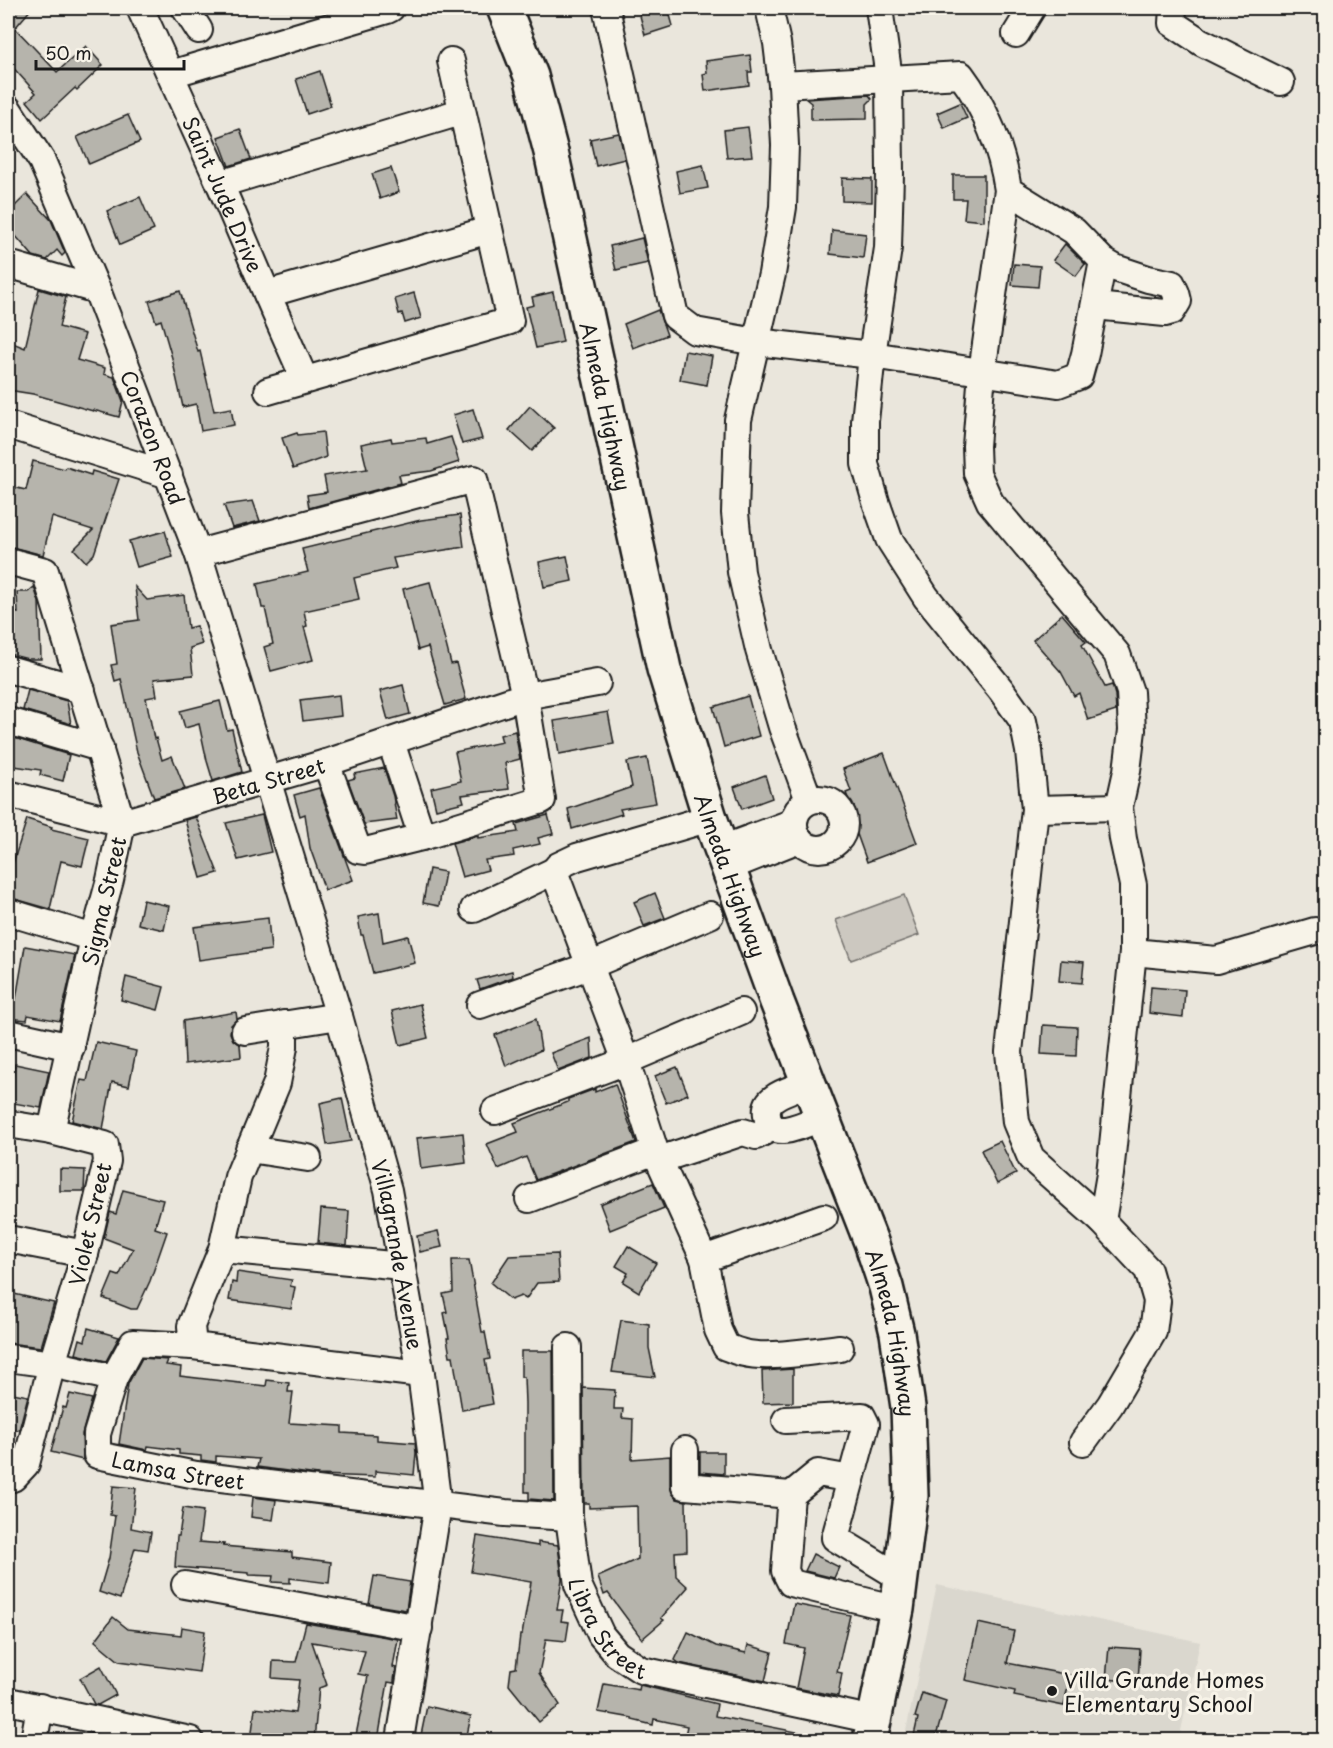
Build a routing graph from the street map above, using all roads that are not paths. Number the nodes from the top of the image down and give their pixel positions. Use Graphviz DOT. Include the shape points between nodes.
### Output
graph roads {
  1 [pos="140,8"];
  2 [pos="185,8"];
  3 [pos="391,8"];
  4 [pos="504,8"];
  5 [pos="606,8"];
  6 [pos="769,8"];
  7 [pos="879,8"];
  8 [pos="1032,8"];
  9 [pos="1173,8"];
  10 [pos="199,30"];
  11 [pos="1016,34"];
  12 [pos="451,61"];
  13 [pos="171,74"];
  14 [pos="889,78"];
  15 [pos="1281,82"];
  16 [pos="782,85"];
  17 [pos="8,110"];
  18 [pos="461,112"];
  19 [pos="220,184"];
  20 [pos="1008,190"];
  21 [pos="489,230"];
  22 [pos="1103,261"];
  23 [pos="8,264"];
  24 [pos="97,290"];
  25 [pos="267,294"];
  26 [pos="1095,306"];
  27 [pos="756,342"];
  28 [pos="872,355"];
  29 [pos="982,372"];
  30 [pos="305,380"];
  31 [pos="268,391"];
  32 [pos="8,425"];
  33 [pos="169,474"];
  34 [pos="198,553"];
  35 [pos="8,561"];
  36 [pos="8,669"];
  37 [pos="597,683"];
  38 [pos="82,690"];
  39 [pos="525,696"];
  40 [pos="8,721"];
  41 [pos="391,741"];
  42 [pos="100,747"];
  43 [pos="326,763"];
  44 [pos="268,779"];
  45 [pos="8,794"];
  46 [pos="809,800"];
  47 [pos="1119,807"];
  48 [pos="1035,809"];
  49 [pos="710,818"];
  50 [pos="122,823"];
  51 [pos="796,830"];
  52 [pos="422,837"];
  53 [pos="736,854"];
  54 [pos="554,871"];
  55 [pos="474,909"];
  56 [pos="8,912"];
  57 [pos="710,915"];
  58 [pos="1315,931"];
  59 [pos="94,938"];
  60 [pos="1133,952"];
  61 [pos="589,966"];
  62 [pos="480,1005"];
  63 [pos="741,1012"];
  64 [pos="339,1016"];
  65 [pos="284,1024"];
  66 [pos="245,1031"];
  67 [pos="8,1033"];
  68 [pos="71,1047"];
  69 [pos="626,1061"];
  70 [pos="808,1083"];
  71 [pos="495,1110"];
  72 [pos="822,1117"];
  73 [pos="770,1120"];
  74 [pos="8,1124"];
  75 [pos="51,1131"];
  76 [pos="249,1149"];
  77 [pos="657,1156"];
  78 [pos="308,1158"];
  79 [pos="529,1199"];
  80 [pos="824,1217"];
  81 [pos="1102,1221"];
  82 [pos="8,1239"];
  83 [pos="222,1249"];
  84 [pos="85,1254"];
  85 [pos="704,1259"];
  86 [pos="402,1266"];
  87 [pos="193,1346"];
  88 [pos="568,1347"];
  89 [pos="840,1347"];
  90 [pos="8,1358"];
  91 [pos="52,1364"];
  92 [pos="421,1374"];
  93 [pos="114,1378"];
  94 [pos="786,1420"];
  95 [pos="1083,1442"];
  96 [pos="685,1450"];
  97 [pos="8,1479"];
  98 [pos="851,1479"];
  99 [pos="791,1495"];
  100 [pos="438,1505"];
  101 [pos="569,1517"];
  102 [pos="185,1585"];
  103 [pos="899,1594"];
  104 [pos="419,1628"];
  105 [pos="8,1701"];
  106 [pos="40,1707"];
  107 [pos="872,1730"];
  108 [pos="34,1740"];
  109 [pos="190,1740"];
  110 [pos="400,1740"];
  1 -- 13 [label="street, Saint Jude Drive"];
  2 -- 10 [label="street"];
  3 -- 13 [label="street"];
  4 -- 49 [label="highway, Almeda Highway" via="531,76 551,152 664,669"];
  5 -- 27 [label="street" via="675,316 695,331"];
  6 -- 16 [label="street"];
  7 -- 14 [label="street"];
  8 -- 11 [label="street"];
  9 -- 15 [label="street" via="1172,23"];
  12 -- 18 [label="street"];
  13 -- 19 [label="street, Saint Jude Drive"];
  14 -- 16 [label="street"];
  14 -- 20 [label="street" via="961,75 973,90 990,127"];
  14 -- 28 [label="street" via="888,248"];
  16 -- 27 [label="street" via="783,207"];
  17 -- 24 [label="street, Corazon Road" via="42,161"];
  18 -- 19 [label="street"];
  18 -- 21 [label="street"];
  19 -- 25 [label="street, Saint Jude Drive"];
  20 -- 22 [label="street" via="1074,231"];
  20 -- 29 [label="street"];
  21 -- 25 [label="street"];
  21 -- 30 [label="street" via="510,321"];
  22 -- 26 [label="street"];
  22 -- 26 [label="street" via="1130,274 1172,284 1178,301 1172,311 1165,313"];
  23 -- 24 [label="street"];
  24 -- 33 [label="street, Corazon Road"];
  25 -- 30 [label="street, Saint Jude Drive"];
  26 -- 29 [label="street" via="1079,376 1058,384"];
  27 -- 28 [label="street"];
  27 -- 46 [label="street" via="738,420 735,513 741,572 759,650"];
  28 -- 29 [label="street"];
  28 -- 48 [label="street" via="865,464 876,502 890,539 926,597 1023,721"];
  29 -- 47 [label="street" via="977,473 990,502 1117,654 1130,692 1132,730"];
  30 -- 31 [label="street"];
  32 -- 33 [label="street"];
  33 -- 34 [label="street, Corazon Road"];
  34 -- 39 [label="street" via="474,479"];
  34 -- 44 [label="street, Corazon Road"];
  35 -- 38 [label="street, Sigma Street" via="45,571"];
  36 -- 38 [label="street"];
  37 -- 39 [label="street, Beta Street"];
  38 -- 42 [label="street, Sigma Street"];
  39 -- 41 [label="street, Beta Street"];
  39 -- 52 [label="street" via="542,800"];
  40 -- 42 [label="street"];
  41 -- 43 [label="street, Beta Street"];
  41 -- 52 [label="street"];
  42 -- 50 [label="street, Sigma Street"];
  43 -- 44 [label="street, Beta Street"];
  43 -- 52 [label="street" via="358,850"];
  44 -- 50 [label="street, Beta Street"];
  44 -- 64 [label="street, Villagrande Avenue"];
  45 -- 50 [label="street"];
  46 -- 51 [label="street" via="796,813"];
  46 -- 51 [label="street" via="818,798 835,805 841,812 843,830 832,844 815,848 806,845"];
  47 -- 48 [label="street"];
  47 -- 60 [label="street" via="1133,885"];
  48 -- 81 [label="street" via="1009,1052 1016,1122 1032,1158"];
  49 -- 53 [label="highway, Almeda Highway"];
  49 -- 54 [label="street" via="577,857"];
  50 -- 59 [label="street, Sigma Street"];
  51 -- 53 [label="street"];
  53 -- 70 [label="highway, Almeda Highway" via="777,1002"];
  54 -- 55 [label="street"];
  54 -- 61 [label="street"];
  56 -- 59 [label="street"];
  57 -- 61 [label="street"];
  58 -- 60 [label="street" via="1216,960"];
  59 -- 68 [label="street, Sigma Street"];
  60 -- 81 [label="street"];
  61 -- 62 [label="street"];
  61 -- 69 [label="street"];
  63 -- 69 [label="street"];
  64 -- 65 [label="street"];
  64 -- 86 [label="street, Villagrande Avenue" via="388,1190"];
  65 -- 66 [label="street"];
  65 -- 76 [label="street" via="277,1083"];
  67 -- 68 [label="street"];
  68 -- 75 [label="street, Sigma Street"];
  69 -- 71 [label="street"];
  69 -- 77 [label="street"];
  70 -- 72 [label="highway, Almeda Highway"];
  70 -- 73 [label="street" via="776,1097 768,1106"];
  72 -- 73 [label="street" via="790,1130 779,1130"];
  72 -- 103 [label="highway, Almeda Highway" via="871,1242 897,1333 908,1407 911,1496"];
  73 -- 77 [label="street" via="749,1120 743,1132"];
  74 -- 75 [label="street, Violet Street"];
  75 -- 84 [label="street, Violet Street" via="105,1145 107,1161"];
  76 -- 78 [label="street"];
  76 -- 83 [label="street" via="238,1177"];
  77 -- 79 [label="street"];
  77 -- 85 [label="street"];
  80 -- 85 [label="street"];
  81 -- 95 [label="street" via="1148,1270 1157,1300 1153,1332"];
  82 -- 84 [label="street"];
  83 -- 86 [label="street"];
  83 -- 87 [label="street" via="191,1326"];
  84 -- 91 [label="street, Violet Street"];
  85 -- 89 [label="street" via="718,1330 726,1347 746,1354 765,1354"];
  86 -- 92 [label="street, Villagrande Avenue"];
  87 -- 92 [label="street"];
  87 -- 93 [label="street, Lamsa Street" via="133,1343"];
  88 -- 101 [label="street, Libra Street"];
  90 -- 91 [label="street"];
  91 -- 93 [label="street"];
  91 -- 97 [label="street, Violet Street" via="26,1464 13,1479"];
  92 -- 100 [label="street, Villagrande Avenue"];
  93 -- 100 [label="street, Lamsa Street" via="97,1434 98,1455 196,1475"];
  94 -- 98 [label="street" via="862,1416 866,1424"];
  96 -- 99 [label="street" via="685,1486"];
  98 -- 99 [label="street" via="818,1473"];
  98 -- 103 [label="street" via="835,1538"];
  99 -- 103 [label="street" via="785,1571 791,1582"];
  100 -- 101 [label="street"];
  100 -- 104 [label="street, Villagrande Avenue"];
  101 -- 107 [label="street, Libra Street" via="578,1585 601,1635 617,1654 641,1670"];
  102 -- 104 [label="street"];
  103 -- 107 [label="highway, Almeda Highway"];
  104 -- 110 [label="street, Villagrande Avenue"];
  105 -- 106 [label="street"];
  106 -- 108 [label="street"];
  106 -- 109 [label="street"];
}
